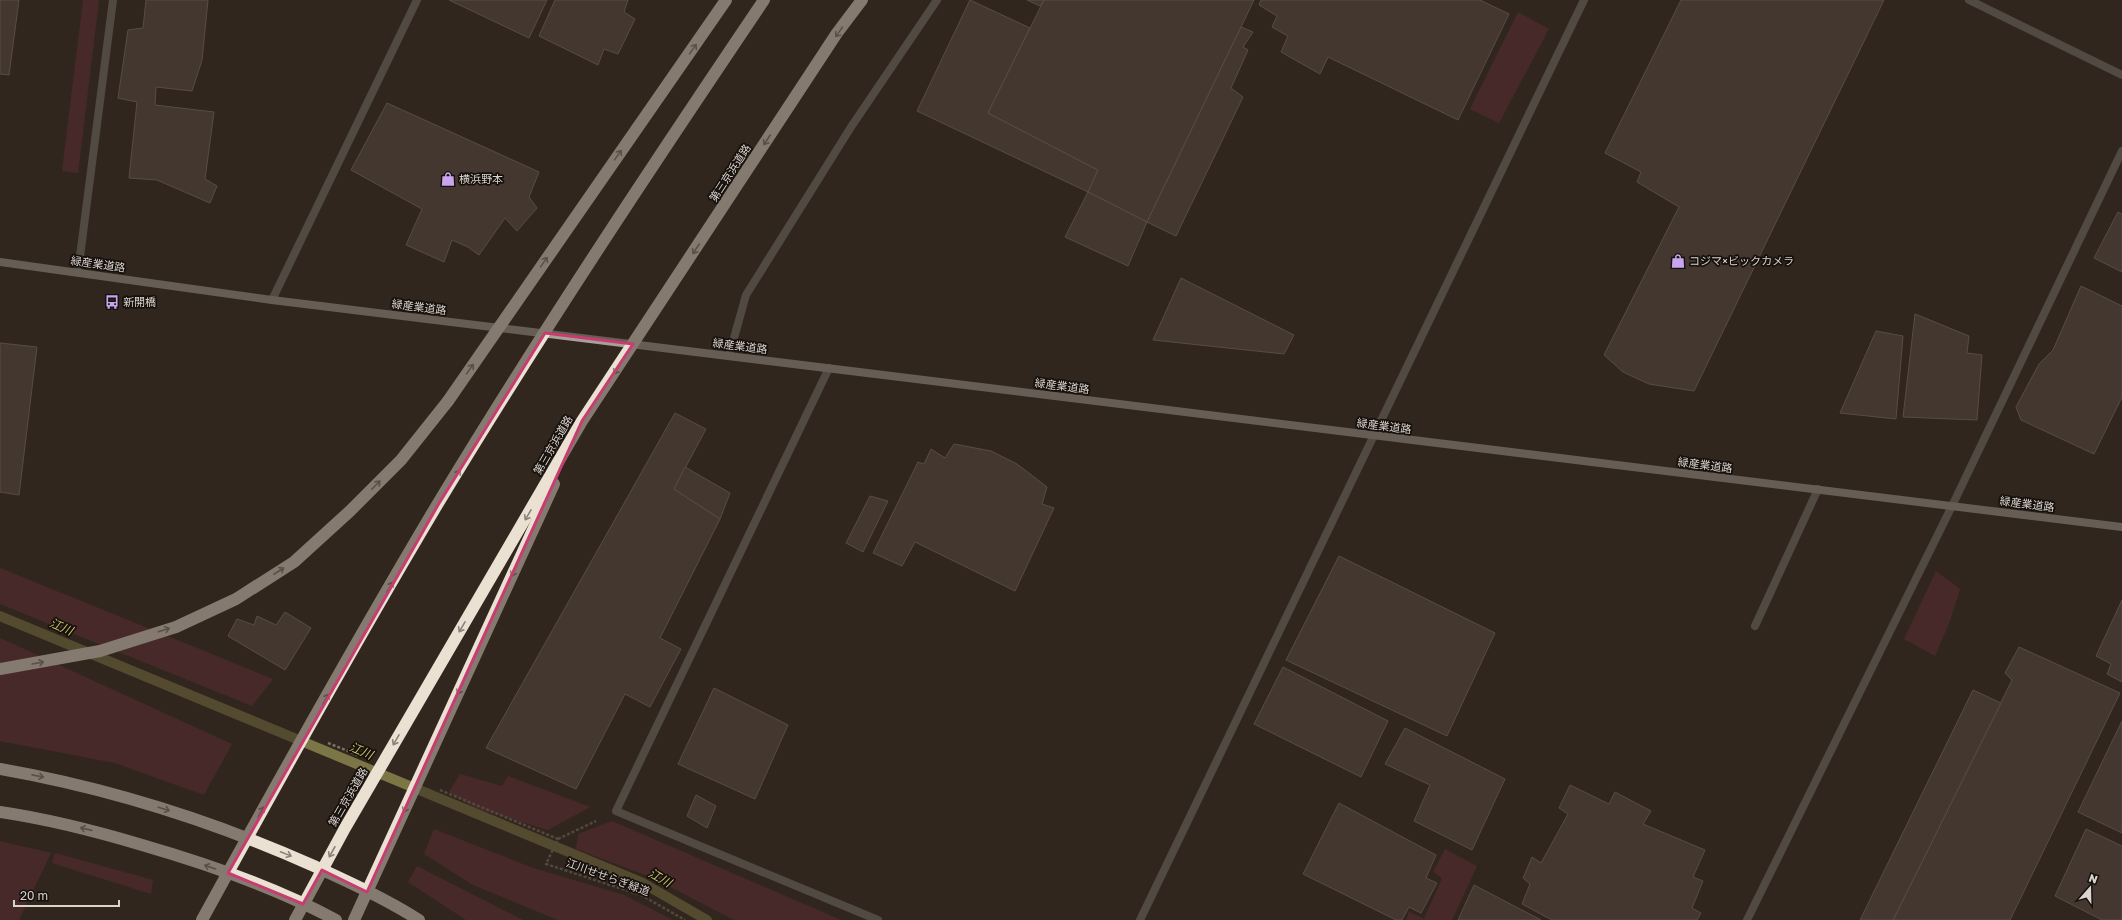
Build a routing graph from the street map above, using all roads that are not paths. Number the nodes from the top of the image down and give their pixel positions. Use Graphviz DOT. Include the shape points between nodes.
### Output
graph roads {
  1 [pos="113,0"];
  2 [pos="417,0"];
  3 [pos="726,0"];
  4 [pos="764,0"];
  5 [pos="862,0"];
  6 [pos="937,0"];
  7 [pos="1584,0"];
  8 [pos="1969,0"];
  9 [pos="2122,75"];
  10 [pos="2122,151"];
  11 [pos="0,262"];
  12 [pos="78,272"];
  13 [pos="272,300"];
  14 [pos="729,356"];
  15 [pos="829,368"];
  16 [pos="582,421"];
  17 [pos="1375,436"];
  18 [pos="1818,490"];
  19 [pos="1952,506"];
  20 [pos="2122,527"];
  21 [pos="1755,626"];
  22 [pos="0,669"];
  23 [pos="0,769"];
  24 [pos="0,812"];
  25 [pos="202,920"];
  26 [pos="294,920"];
  27 [pos="336,920"];
  28 [pos="354,920"];
  29 [pos="418,920"];
  30 [pos="878,920"];
  31 [pos="1140,920"];
  32 [pos="1747,920"];
  1 -- 12 [label="street"];
  2 -- 13 [label="street"];
  22 -- 3 [label="highway, one-way, bridge" via="100,651 176,627 236,599 294,562 350,511 401,460 448,401"];
  25 -- 4 [label="highway, one-way, bridge" via="438,505 616,221"];
  5 -- 16 [label="highway, 第三京浜道路, one-way, bridge" via="837,33"];
  6 -- 14 [label="street" via="851,127 746,295"];
  7 -- 17 [label="street"];
  8 -- 9 [label="street"];
  10 -- 19 [label="street"];
  11 -- 12 [label="main road, 緑産業道路"];
  12 -- 13 [label="main road, 緑産業道路"];
  13 -- 14 [label="main road, 緑産業道路"];
  14 -- 15 [label="main road, 緑産業道路"];
  15 -- 17 [label="main road, 緑産業道路"];
  15 -- 30 [label="street" via="616,811"];
  16 -- 26 [label="highway, 第三京浜道路, one-way, bridge"];
  16 -- 28 [label="highway, one-way, bridge"];
  17 -- 18 [label="main road, 緑産業道路"];
  17 -- 31 [label="street"];
  18 -- 19 [label="main road, 緑産業道路"];
  18 -- 21 [label="street"];
  19 -- 20 [label="main road, 緑産業道路"];
  19 -- 32 [label="street"];
  23 -- 29 [label="highway, one-way" via="42,776 110,793 223,829 351,883"];
  27 -- 24 [label="highway, one-way" via="254,882 175,854 99,832"];
}
